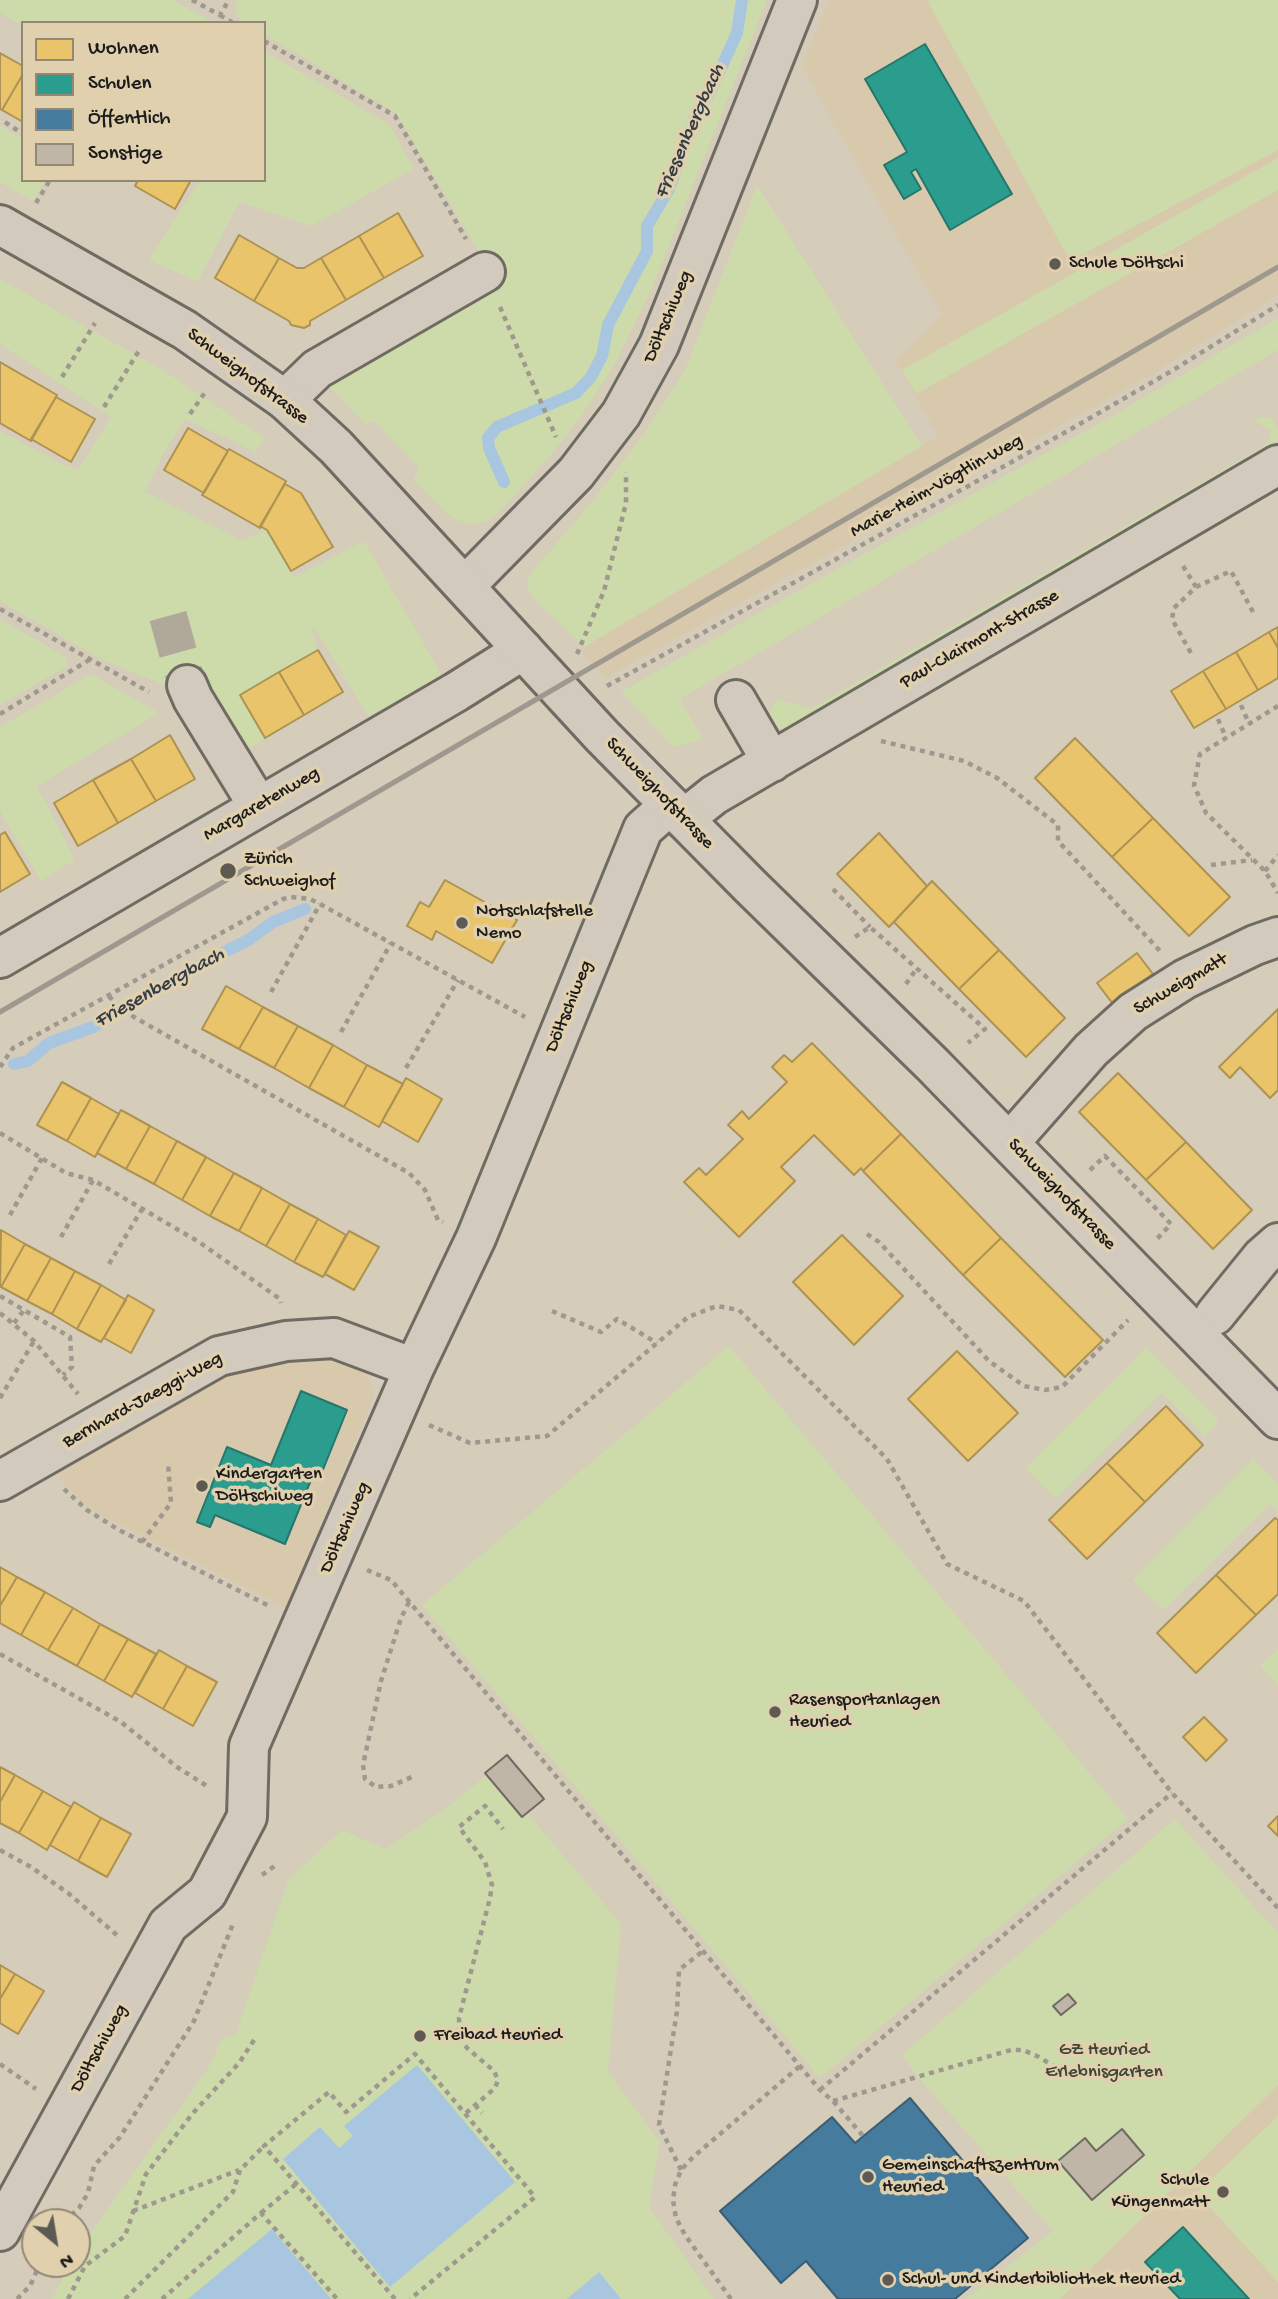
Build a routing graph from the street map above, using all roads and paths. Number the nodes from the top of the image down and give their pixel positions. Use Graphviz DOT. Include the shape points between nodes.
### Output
graph roads {
  1 [pos="192,0"];
  2 [pos="229,0"];
  3 [pos="797,0"];
  4 [pos="220,15"];
  5 [pos="230,21"];
  6 [pos="266,42"];
  7 [pos="5,122"];
  8 [pos="21,133"];
  9 [pos="49,182"];
  10 [pos="34,206"];
  11 [pos="0,225"];
  12 [pos="485,272"];
  13 [pos="1278,305"];
  14 [pos="95,322"];
  15 [pos="141,348"];
  16 [pos="62,377"];
  17 [pos="208,387"];
  18 [pos="285,400"];
  19 [pos="104,407"];
  20 [pos="190,414"];
  21 [pos="549,424"];
  22 [pos="1278,465"];
  23 [pos="626,468"];
  24 [pos="1177,556"];
  25 [pos="465,586"];
  26 [pos="1196,587"];
  27 [pos="0,610"];
  28 [pos="1253,612"];
  29 [pos="523,650"];
  30 [pos="576,655"];
  31 [pos="1192,656"];
  32 [pos="90,660"];
  33 [pos="187,685"];
  34 [pos="606,687"];
  35 [pos="150,693"];
  36 [pos="736,700"];
  37 [pos="1241,705"];
  38 [pos="1278,706"];
  39 [pos="0,714"];
  40 [pos="1218,719"];
  41 [pos="1249,724"];
  42 [pos="1226,738"];
  43 [pos="878,741"];
  44 [pos="772,762"];
  45 [pos="259,807"];
  46 [pos="677,812"];
  47 [pos="1278,855"];
  48 [pos="1253,859"];
  49 [pos="1211,865"];
  50 [pos="1265,871"];
  51 [pos="833,889"];
  52 [pos="1278,893"];
  53 [pos="320,904"];
  54 [pos="870,927"];
  55 [pos="1278,937"];
  56 [pos="848,941"];
  57 [pos="391,943"];
  58 [pos="0,958"];
  59 [pos="917,968"];
  60 [pos="1185,979"];
  61 [pos="458,980"];
  62 [pos="271,992"];
  63 [pos="900,994"];
  64 [pos="109,996"];
  65 [pos="532,1021"];
  66 [pos="341,1032"];
  67 [pos="965,1038"];
  68 [pos="0,1068"];
  69 [pos="407,1068"];
  70 [pos="0,1134"];
  71 [pos="1010,1142"];
  72 [pos="42,1158"];
  73 [pos="1081,1178"];
  74 [pos="93,1180"];
  75 [pos="142,1209"];
  76 [pos="10,1215"];
  77 [pos="450,1226"];
  78 [pos="867,1234"];
  79 [pos="61,1237"];
  80 [pos="1278,1242"];
  81 [pos="1149,1248"];
  82 [pos="109,1264"];
  83 [pos="0,1296"];
  84 [pos="24,1310"];
  85 [pos="552,1311"];
  86 [pos="0,1313"];
  87 [pos="1133,1314"];
  88 [pos="1215,1315"];
  89 [pos="14,1323"];
  90 [pos="34,1341"];
  91 [pos="286,1341"];
  92 [pos="657,1343"];
  93 [pos="414,1368"];
  94 [pos="63,1374"];
  95 [pos="0,1398"];
  96 [pos="1278,1419"];
  97 [pos="97,1424"];
  98 [pos="470,1443"];
  99 [pos="40,1458"];
  100 [pos="167,1463"];
  101 [pos="0,1481"];
  102 [pos="142,1542"];
  103 [pos="334,1555"];
  104 [pos="410,1602"];
  105 [pos="276,1609"];
  106 [pos="0,1654"];
  107 [pos="414,1776"];
  108 [pos="210,1788"];
  109 [pos="1172,1793"];
  110 [pos="503,1829"];
  111 [pos="0,1850"];
  112 [pos="276,1865"];
  113 [pos="262,1875"];
  114 [pos="1278,1908"];
  115 [pos="234,1920"];
  116 [pos="123,1940"];
  117 [pos="703,1951"];
  118 [pos="257,2037"];
  119 [pos="0,2064"];
  120 [pos="800,2066"];
  121 [pos="1068,2075"];
  122 [pos="820,2090"];
  123 [pos="41,2093"];
  124 [pos="832,2101"];
  125 [pos="475,2105"];
  126 [pos="466,2113"];
  127 [pos="482,2113"];
  128 [pos="863,2136"];
  129 [pos="264,2146"];
  130 [pos="240,2169"];
  131 [pos="681,2170"];
  132 [pos="296,2184"];
  133 [pos="79,2208"];
  134 [pos="133,2211"];
  135 [pos="261,2213"];
  136 [pos="0,2231"];
  137 [pos="34,2278"];
  138 [pos="419,2292"];
  139 [pos="17,2299"];
  140 [pos="68,2299"];
  141 [pos="125,2299"];
  142 [pos="162,2299"];
  143 [pos="337,2299"];
  144 [pos="395,2299"];
  145 [pos="410,2299"];
  146 [pos="425,2299"];
  147 [pos="731,2299"];
  1 -- 4 [label="path"];
  2 -- 4 [label="path"];
  3 -- 25 [label="street, Döltschiweg" via="659,345 621,414 576,473"];
  4 -- 5 [label="path"];
  6 -- 12 [label="path" via="395,116"];
  7 -- 8 [label="path"];
  9 -- 10 [label="path"];
  11 -- 18 [label="street, Schweighofstrasse" via="185,330"];
  12 -- 18 [label="street" via="317,369"];
  12 -- 21 [label="path"];
  13 -- 34 [label="path, Marie-Heim-Vögtlin-Weg" via="1064,433"];
  14 -- 16 [label="path"];
  15 -- 19 [label="path"];
  17 -- 20 [label="path"];
  18 -- 25 [label="street, Schweighofstrasse" via="336,447"];
  22 -- 44 [label="street, Paul-Clairmont-Strasse"];
  23 -- 30 [label="path" via="626,503 604,591"];
  24 -- 26 [label="path"];
  25 -- 29 [label="street, Schweighofstrasse"];
  26 -- 28 [label="path" via="1231,572"];
  26 -- 31 [label="path" via="1174,608 1172,619"];
  27 -- 32 [label="path"];
  29 -- 45 [label="street, Margaretenweg"];
  29 -- 46 [label="street, Schweighofstrasse"];
  32 -- 35 [label="path"];
  32 -- 39 [label="path"];
  33 -- 45 [label="street"];
  36 -- 44 [label="street"];
  37 -- 41 [label="path"];
  38 -- 41 [label="path"];
  40 -- 42 [label="path"];
  41 -- 42 [label="path"];
  42 -- 48 [label="path" via="1200,754 1194,785 1206,813"];
  43 -- 60 [label="path" via="964,761 997,778 1058,825 1058,841"];
  44 -- 46 [label="street, Paul-Clairmont-Strasse"];
  45 -- 58 [label="street, Margaretenweg"];
  46 -- 71 [label="street, Schweighofstrasse"];
  46 -- 93 [label="street, Döltschiweg" via="643,829 476,1238"];
  47 -- 50 [label="path"];
  48 -- 49 [label="path"];
  48 -- 50 [label="path"];
  50 -- 52 [label="path"];
  51 -- 54 [label="path"];
  53 -- 57 [label="path"];
  53 -- 62 [label="path"];
  53 -- 64 [label="path" via="299,897 283,899"];
  54 -- 56 [label="path"];
  54 -- 59 [label="path"];
  55 -- 60 [label="street, Schweigmatt"];
  57 -- 61 [label="path"];
  57 -- 66 [label="path"];
  59 -- 63 [label="path"];
  59 -- 67 [label="path" via="985,1029 969,1044"];
  60 -- 71 [label="street, Schweigmatt" via="1133,1012 1091,1049"];
  61 -- 65 [label="path"];
  61 -- 69 [label="path"];
  64 -- 68 [label="path" via="13,1048"];
  64 -- 77 [label="path" via="134,1017 410,1173 425,1190 438,1220"];
  70 -- 72 [label="path"];
  71 -- 96 [label="street, Schweighofstrasse"];
  72 -- 74 [label="path" via="66,1173"];
  72 -- 76 [label="path"];
  73 -- 81 [label="path" via="1105,1156 1162,1214 1171,1224"];
  74 -- 75 [label="path"];
  74 -- 79 [label="path"];
  75 -- 82 [label="path"];
  75 -- 91 [label="path" via="280,1299"];
  78 -- 87 [label="path" via="989,1361 1024,1386 1062,1387"];
  80 -- 88 [label="street"];
  83 -- 84 [label="path"];
  84 -- 89 [label="path"];
  84 -- 94 [label="path" via="70,1337 72,1367"];
  85 -- 92 [label="path" via="601,1332 617,1319"];
  86 -- 89 [label="path"];
  89 -- 90 [label="path"];
  90 -- 94 [label="path"];
  90 -- 95 [label="path"];
  91 -- 93 [label="street, Bernhard-Jaeggi-Weg" via="334,1338"];
  91 -- 97 [label="street, Bernhard-Jaeggi-Weg" via="219,1356"];
  92 -- 98 [label="path" via="547,1436"];
  92 -- 109 [label="path" via="688,1317 717,1306 739,1310 887,1459 947,1564 1024,1601"];
  93 -- 103 [label="street, Döltschiweg"];
  94 -- 97 [label="path"];
  97 -- 99 [label="street, Bernhard-Jaeggi-Weg"];
  99 -- 101 [label="street, Bernhard-Jaeggi-Weg"];
  99 -- 102 [label="path" via="87,1510"];
  100 -- 102 [label="path" via="171,1503"];
  102 -- 105 [label="path"];
  103 -- 104 [label="path" via="391,1580"];
  103 -- 136 [label="street, Döltschiweg" via="249,1746 247,1817 207,1893 167,1925"];
  104 -- 107 [label="path" via="381,1681 363,1765 365,1779 376,1787"];
  104 -- 117 [label="path"];
  106 -- 108 [label="path" via="121,1722"];
  109 -- 114 [label="path"];
  109 -- 122 [label="path"];
  110 -- 125 [label="path" via="485,1806 459,1827 485,1862 492,1885 458,2018 460,2038 467,2049 494,2071 498,2080"];
  111 -- 116 [label="path" via="68,1893"];
  112 -- 113 [label="path"];
  115 -- 133 [label="path" via="194,2021 120,2137 94,2166"];
  117 -- 120 [label="path"];
  117 -- 131 [label="path" via="679,1970 659,2124"];
  118 -- 134 [label="path" via="146,2174"];
  119 -- 123 [label="path"];
  120 -- 122 [label="path"];
  120 -- 131 [label="path"];
  121 -- 124 [label="path" via="1031,2053 1010,2050"];
  122 -- 124 [label="path"];
  124 -- 128 [label="path"];
  125 -- 126 [label="path"];
  125 -- 127 [label="path"];
  126 -- 129 [label="path" via="415,2054 346,2112 329,2092"];
  126 -- 138 [label="path" via="535,2197"];
  129 -- 130 [label="path"];
  129 -- 132 [label="path"];
  130 -- 134 [label="path"];
  130 -- 141 [label="path" via="233,2192"];
  131 -- 147 [label="path" via="673,2200 677,2218"];
  132 -- 135 [label="path"];
  132 -- 144 [label="path"];
  134 -- 140 [label="path" via="125,2236 85,2266"];
  135 -- 142 [label="path"];
  135 -- 143 [label="path"];
  137 -- 139 [label="path"];
  138 -- 145 [label="path"];
  138 -- 146 [label="path"];
}
